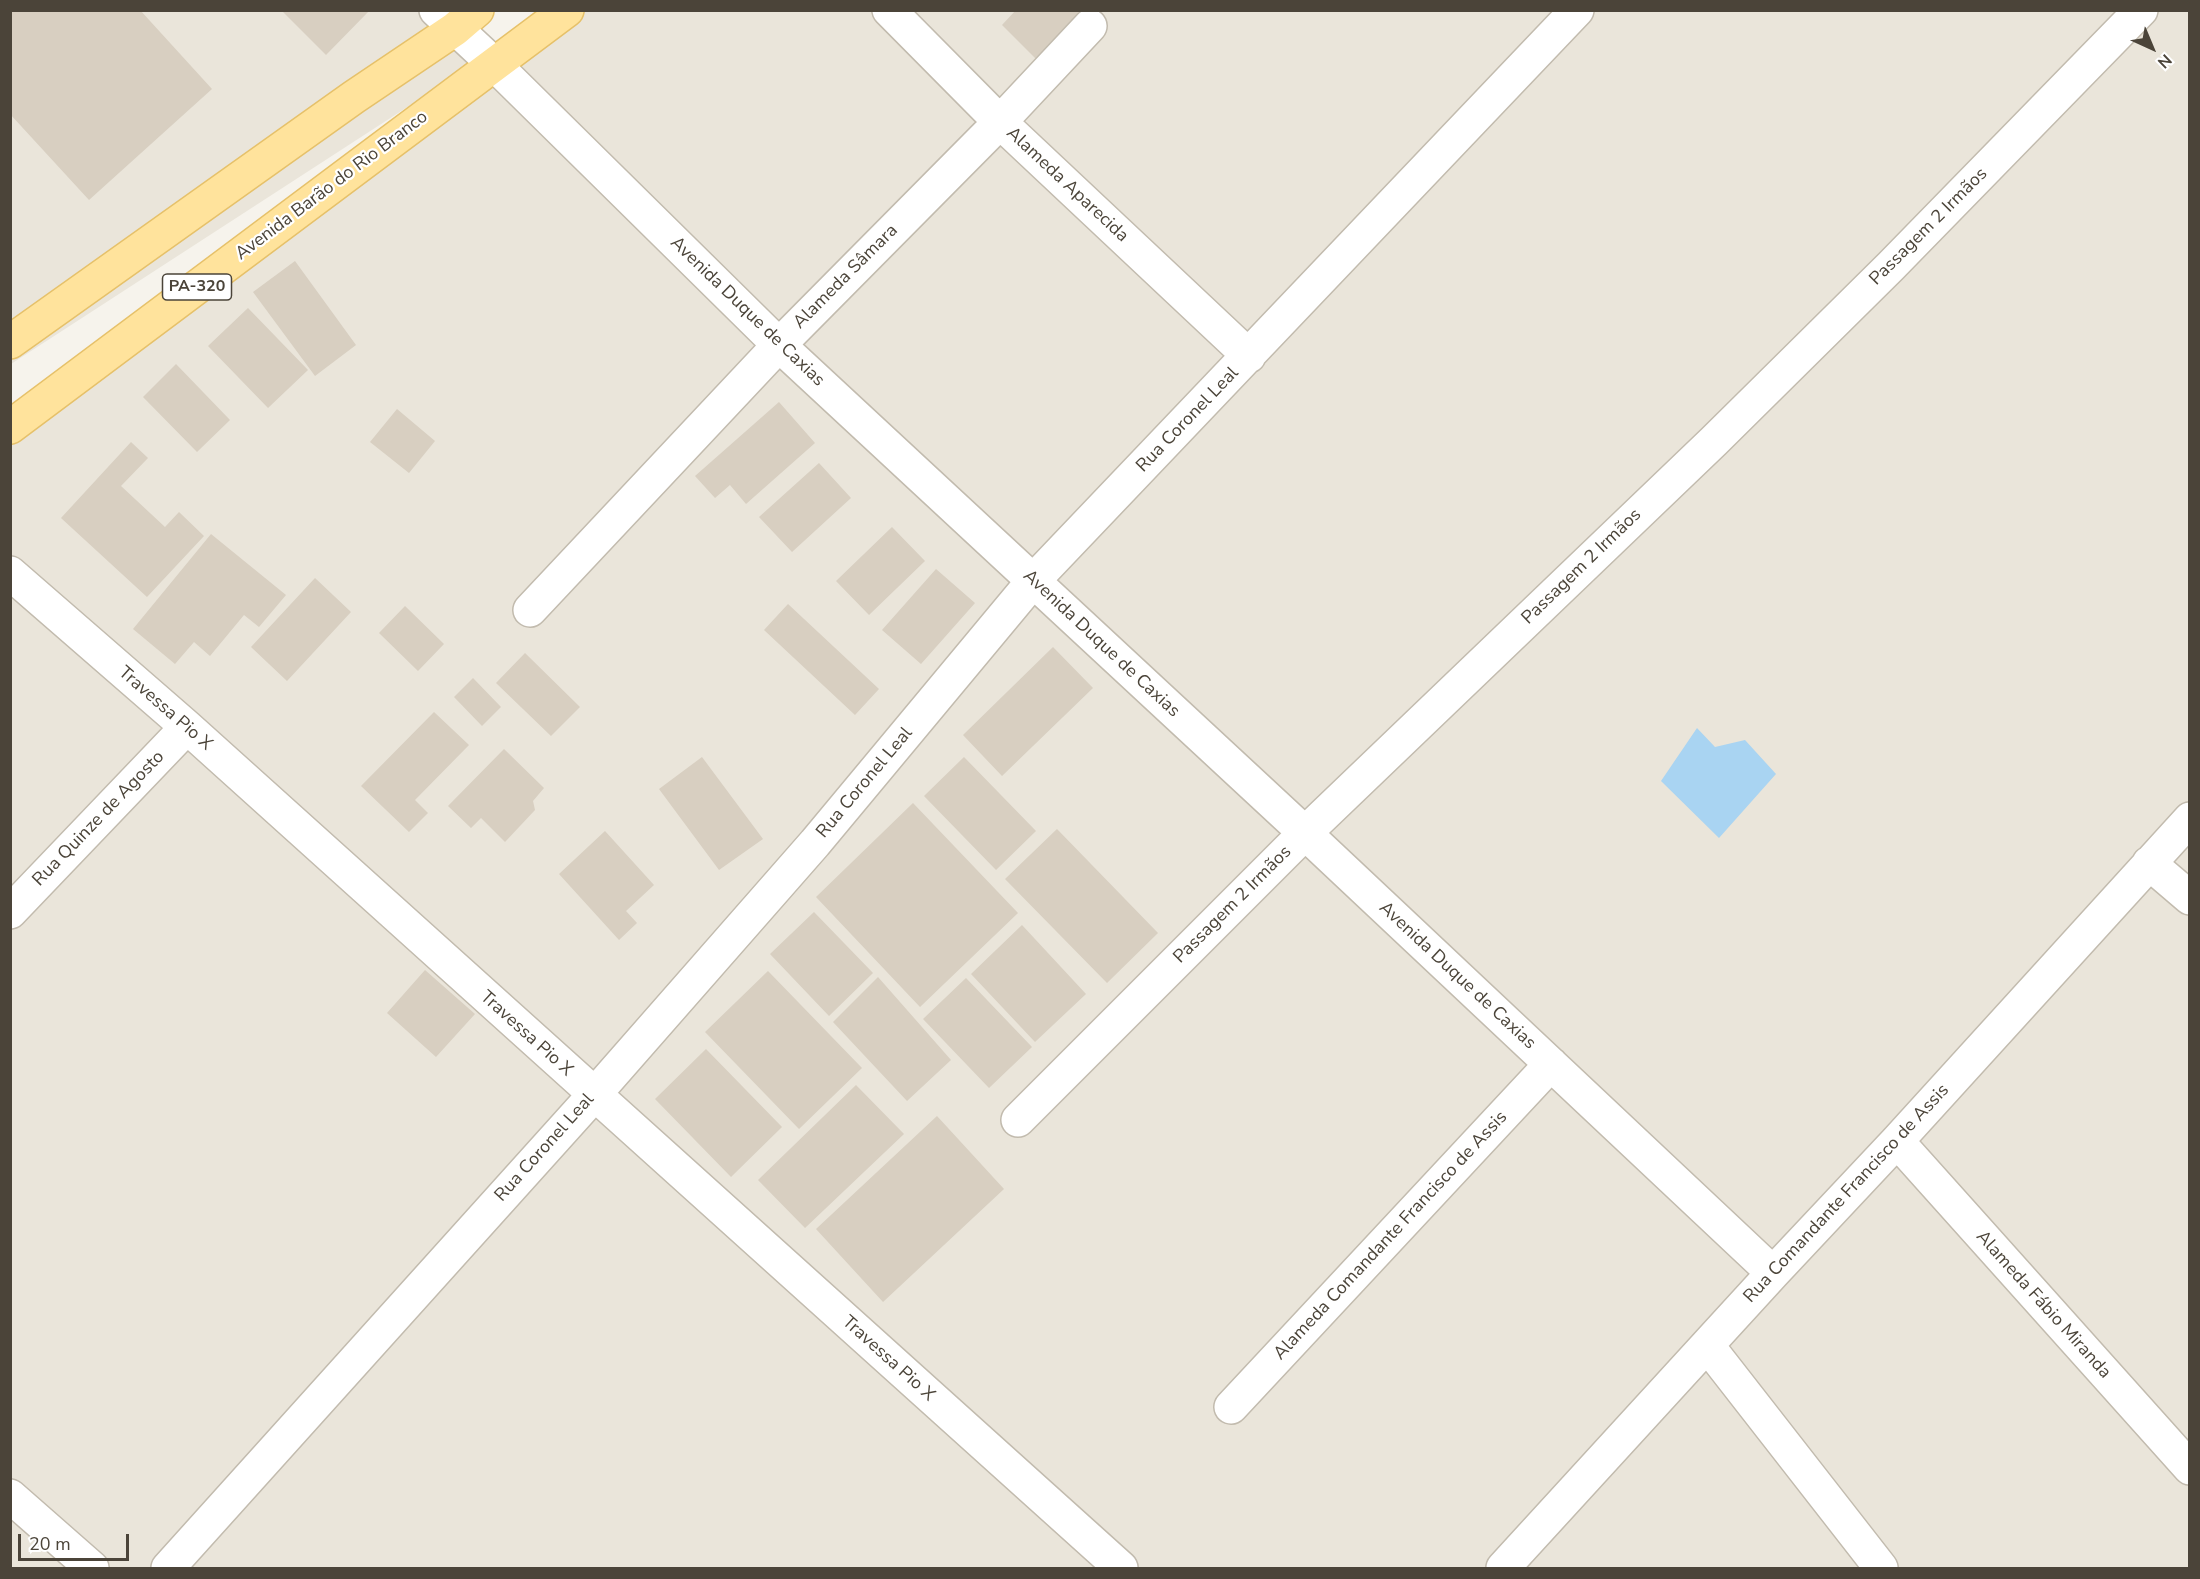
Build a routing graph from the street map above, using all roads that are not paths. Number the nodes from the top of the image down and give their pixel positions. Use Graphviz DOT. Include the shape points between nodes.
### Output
graph roads {
  1 [pos="567,10"];
  2 [pos="889,10"];
  3 [pos="1578,10"];
  4 [pos="2141,10"];
  5 [pos="456,17"];
  6 [pos="1090,26"];
  7 [pos="495,65"];
  8 [pos="1000,122"];
  9 [pos="10,342"];
  10 [pos="779,345"];
  11 [pos="1249,356"];
  12 [pos="10,427"];
  13 [pos="10,573"];
  14 [pos="1033,581"];
  15 [pos="530,610"];
  16 [pos="187,727"];
  17 [pos="2190,819"];
  18 [pos="1305,833"];
  19 [pos="2149,863"];
  20 [pos="2190,898"];
  21 [pos="10,912"];
  22 [pos="1551,1064"];
  23 [pos="594,1095"];
  24 [pos="1018,1120"];
  25 [pos="1897,1141"];
  26 [pos="1773,1273"];
  27 [pos="1707,1345"];
  28 [pos="1231,1407"];
  29 [pos="2190,1468"];
  30 [pos="10,1496"];
  31 [pos="92,1569"];
  32 [pos="168,1569"];
  33 [pos="1121,1569"];
  34 [pos="1503,1569"];
  35 [pos="1881,1569"];
  1 -- 7 [label="main road, Avenida Barão do Rio Branco / PA-320"];
  2 -- 8 [label="street, Alameda Aparecida"];
  3 -- 11 [label="street, Rua Coronel Leal"];
  4 -- 18 [label="street, Passagem 2 Irmãos" via="1714,441"];
  5 -- 7 [label="street, Avenida Duque de Caxias"];
  5 -- 9 [label="main road" via="344,103"];
  6 -- 8 [label="street, Alameda Sâmara"];
  7 -- 10 [label="street, Avenida Duque de Caxias"];
  7 -- 12 [label="main road, Avenida Barão do Rio Branco / PA-320"];
  8 -- 10 [label="street, Alameda Sâmara"];
  8 -- 11 [label="street, Alameda Aparecida"];
  10 -- 14 [label="street, Avenida Duque de Caxias"];
  10 -- 15 [label="street, Alameda Sâmara"];
  11 -- 14 [label="street, Rua Coronel Leal"];
  13 -- 16 [label="street, Travessa Pio X"];
  14 -- 18 [label="street, Avenida Duque de Caxias"];
  14 -- 23 [label="street, Rua Coronel Leal" via="815,843"];
  16 -- 21 [label="street, Rua Quinze de Agosto"];
  16 -- 23 [label="street, Travessa Pio X"];
  17 -- 19 [label="street, Rua Comandante Francisco de Assis"];
  18 -- 22 [label="street, Avenida Duque de Caxias"];
  18 -- 24 [label="street, Passagem 2 Irmãos"];
  19 -- 20 [label="street"];
  19 -- 25 [label="street, Rua Comandante Francisco de Assis"];
  22 -- 26 [label="street, Avenida Duque de Caxias"];
  22 -- 28 [label="street, Alameda Comandante Francisco de Assis"];
  23 -- 32 [label="street, Rua Coronel Leal"];
  23 -- 33 [label="street, Travessa Pio X"];
  25 -- 26 [label="street, Rua Comandante Francisco de Assis"];
  25 -- 29 [label="street, Alameda Fábio Miranda"];
  26 -- 27 [label="street, Rua Comandante Francisco de Assis"];
  27 -- 34 [label="street, Rua Comandante Francisco de Assis"];
  27 -- 35 [label="street"];
  30 -- 31 [label="street"];
}
